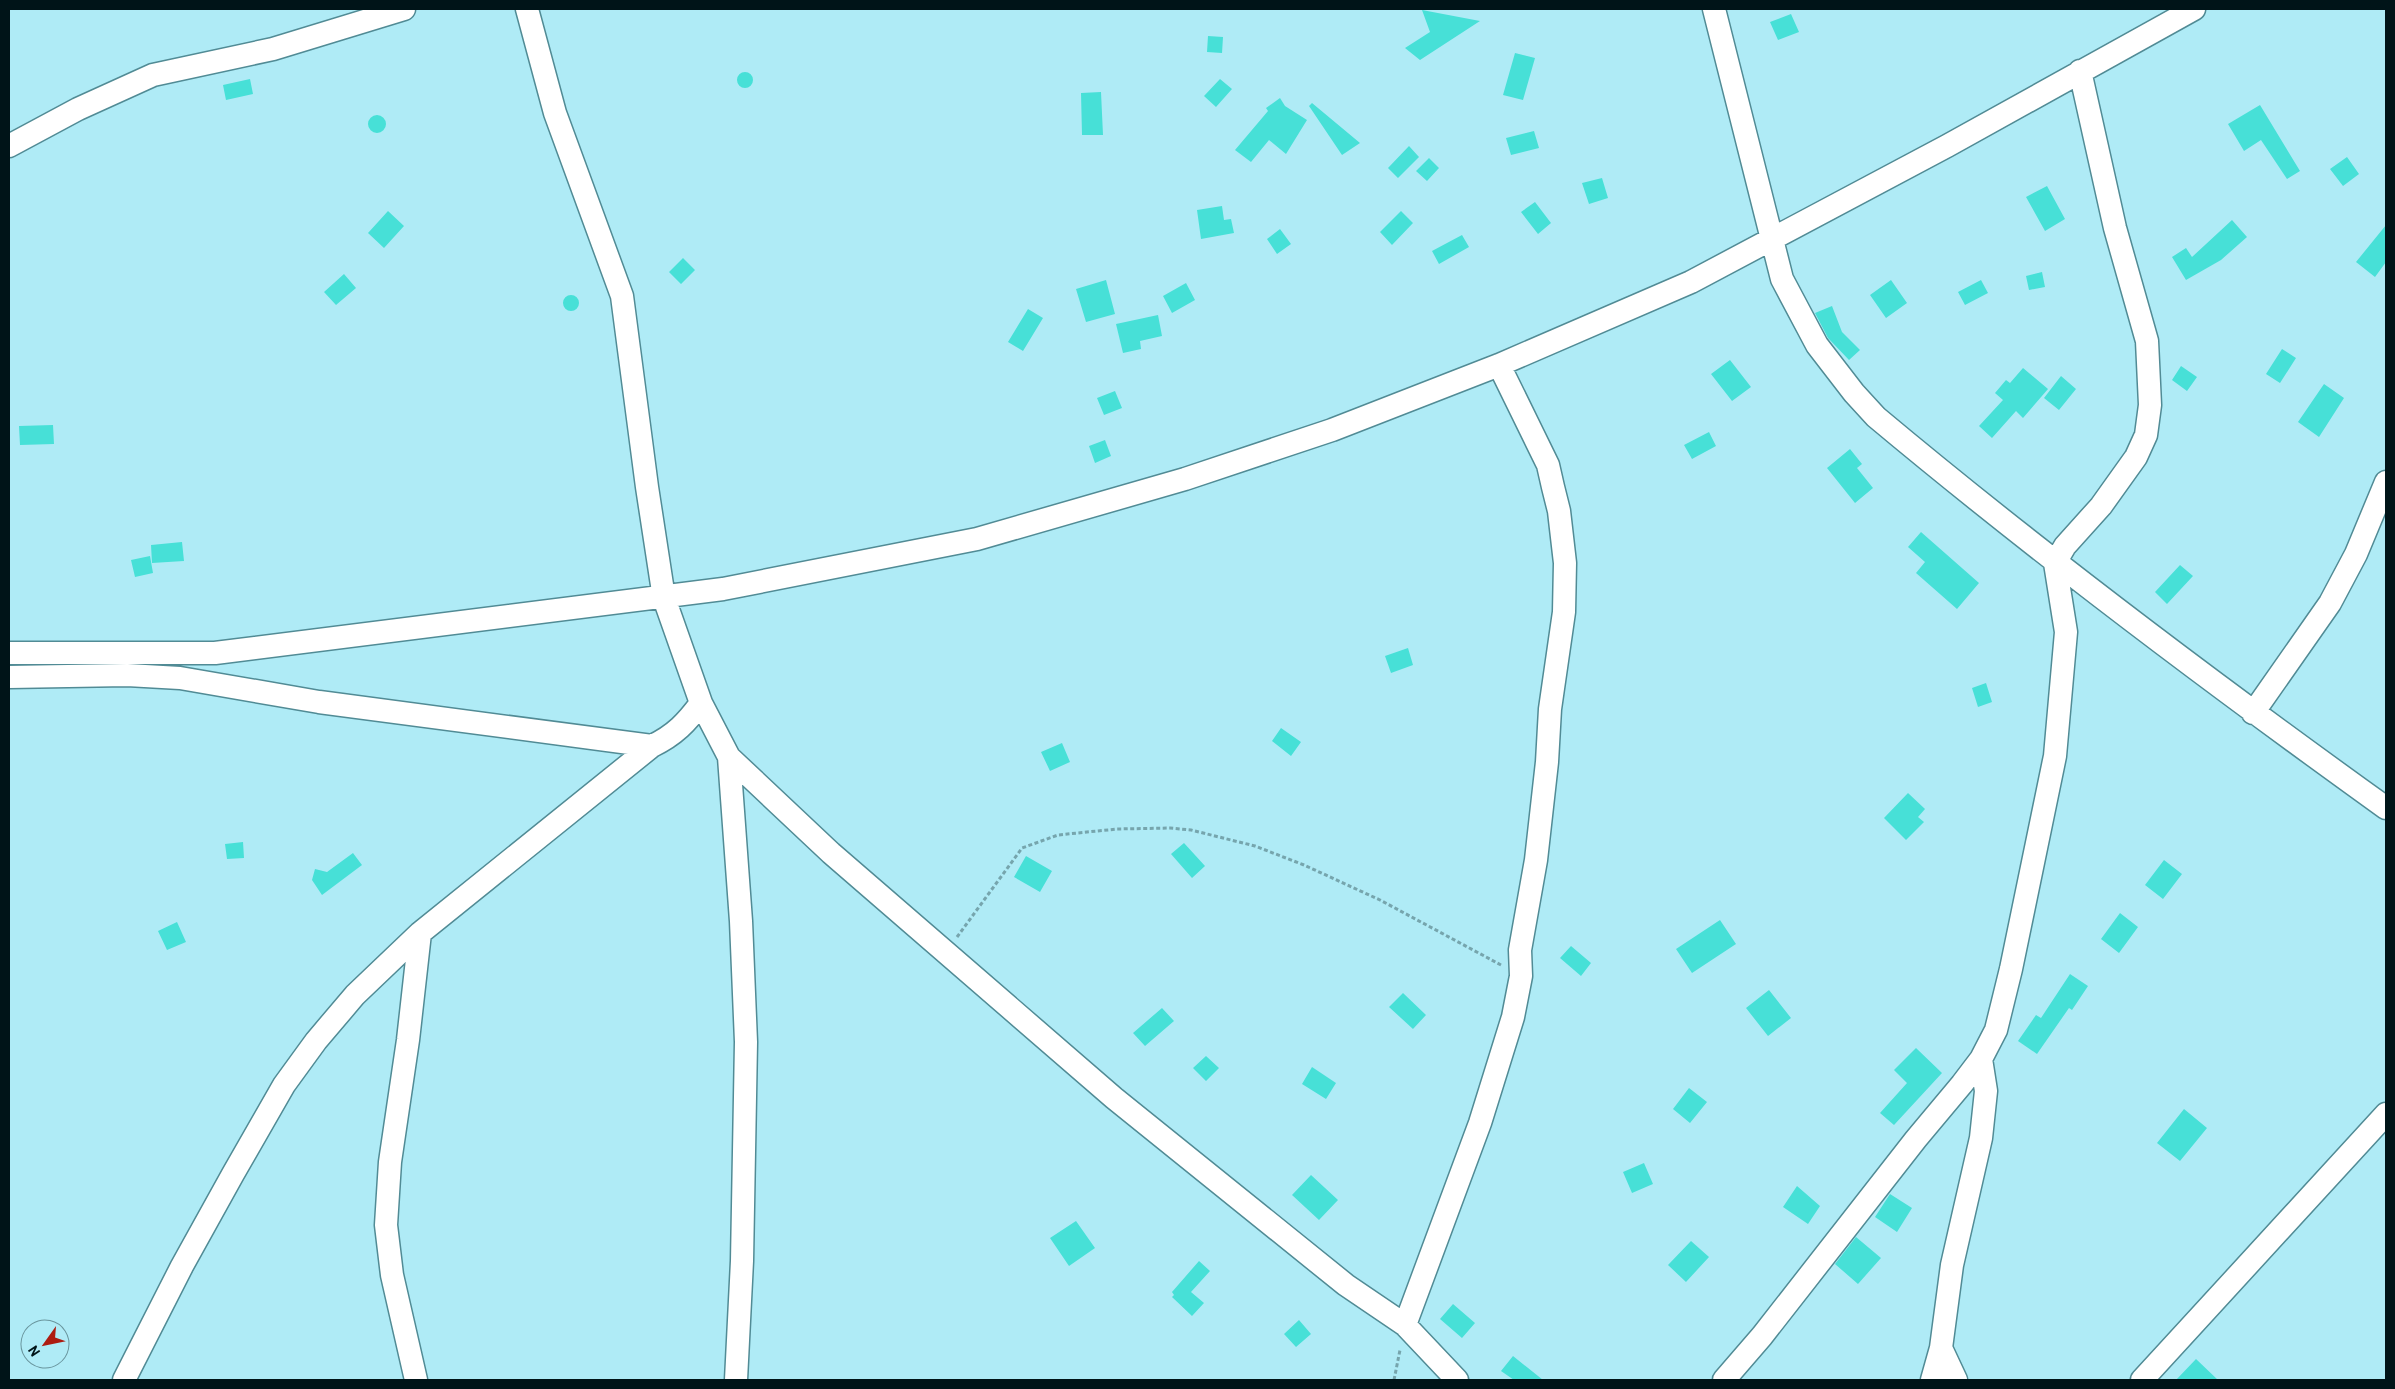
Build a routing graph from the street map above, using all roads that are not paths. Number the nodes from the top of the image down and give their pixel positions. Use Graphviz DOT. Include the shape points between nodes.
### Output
graph roads {
  1 [pos="404,9"];
  2 [pos="527,9"];
  3 [pos="1714,9"];
  4 [pos="2194,9"];
  5 [pos="2080,71"];
  6 [pos="9,146"];
  7 [pos="1772,240"];
  8 [pos="1499,365"];
  9 [pos="2386,482"];
  10 [pos="2055,563"];
  11 [pos="664,598"];
  12 [pos="9,653"];
  13 [pos="9,677"];
  14 [pos="701,703"];
  15 [pos="2253,712"];
  16 [pos="652,746"];
  17 [pos="729,757"];
  18 [pos="2386,808"];
  19 [pos="420,933"];
  20 [pos="1981,1058"];
  21 [pos="2386,1114"];
  22 [pos="1405,1325"];
  23 [pos="1941,1348"];
  24 [pos="124,1380"];
  25 [pos="416,1380"];
  26 [pos="736,1380"];
  27 [pos="1457,1380"];
  28 [pos="1724,1380"];
  29 [pos="1932,1380"];
  30 [pos="1956,1380"];
  31 [pos="2142,1380"];
  1 -- 6 [label="street" via="272,49 153,75 78,109"];
  2 -- 11 [label="street" via="556,113 622,296"];
  3 -- 7 [label="street"];
  4 -- 5 [label="street"];
  5 -- 7 [label="street"];
  5 -- 10 [label="street" via="2115,228 2147,341 2150,405 2146,435 2136,457"];
  7 -- 8 [label="street" via="1691,282"];
  7 -- 10 [label="street" via="1782,279 1802,319 1817,345 1854,393 1876,417"];
  8 -- 11 [label="street" via="1332,430 1185,478 977,539"];
  8 -- 22 [label="street" via="1548,465 1559,511 1565,563 1564,612 1550,710 1536,860 1520,950 1521,976 1513,1017 1480,1123"];
  9 -- 15 [label="street" via="2356,554 2330,602"];
  10 -- 15 [label="street"];
  10 -- 20 [label="street" via="2066,632 2055,756 2011,969 1996,1030"];
  11 -- 12 [label="street" via="215,653"];
  11 -- 14 [label="street"];
  13 -- 16 [label="street" via="127,675 180,678 319,702"];
  14 -- 16 [label="street" via="683,726"];
  14 -- 17 [label="street"];
  15 -- 18 [label="street"];
  16 -- 19 [label="street"];
  17 -- 22 [label="street" via="831,853 1143,1121 1346,1285"];
  17 -- 26 [label="street" via="746,1042"];
  19 -- 24 [label="street" via="354,995 284,1085 182,1266"];
  19 -- 25 [label="street" via="390,1162 386,1225 392,1275"];
  20 -- 23 [label="street" via="1986,1091 1981,1138 1952,1265"];
  20 -- 28 [label="street"];
  21 -- 31 [label="street"];
  22 -- 27 [label="street"];
  23 -- 29 [label="street"];
  23 -- 30 [label="street"];
}
